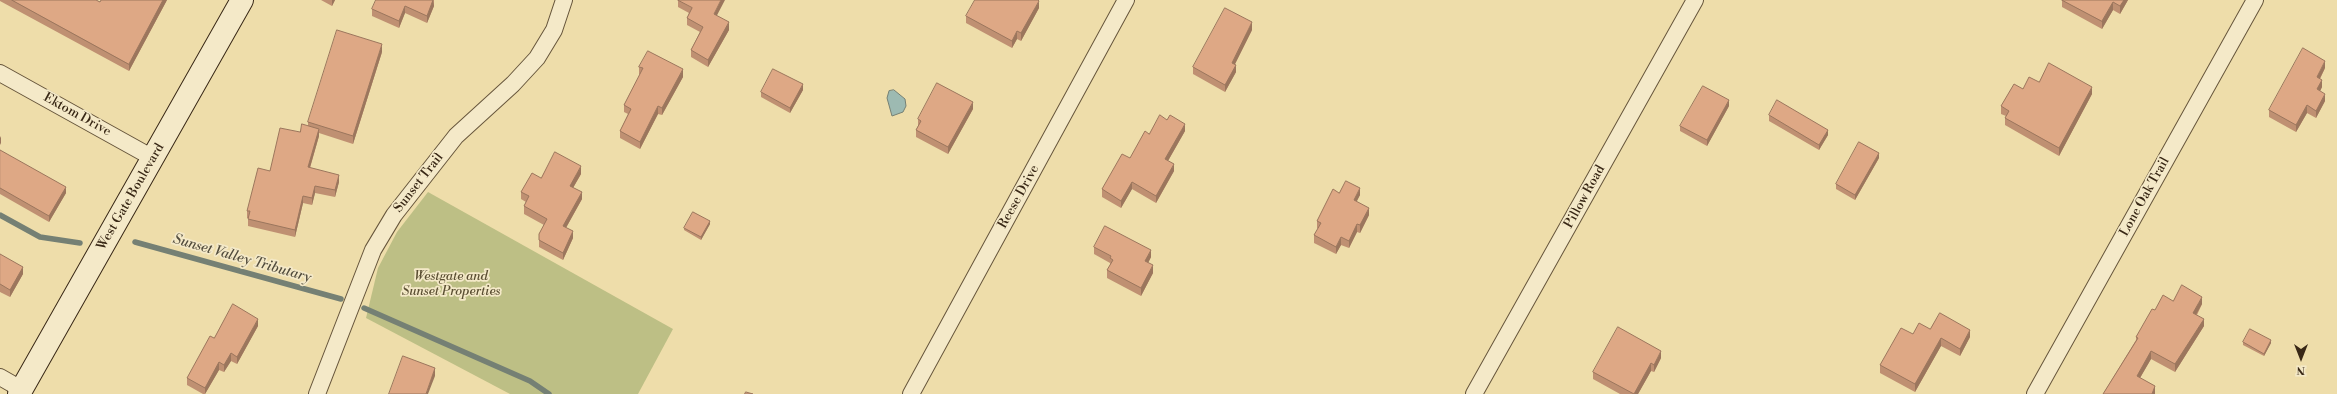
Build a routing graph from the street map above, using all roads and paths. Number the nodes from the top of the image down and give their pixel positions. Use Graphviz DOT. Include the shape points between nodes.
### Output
graph roads {
  1 [pos="242,0"];
  2 [pos="564,0"];
  3 [pos="1126,0"];
  4 [pos="1695,0"];
  5 [pos="2255,0"];
  6 [pos="0,72"];
  7 [pos="153,158"];
  8 [pos="0,377"];
  9 [pos="20,392"];
  10 [pos="317,394"];
  11 [pos="911,394"];
  12 [pos="1474,394"];
  13 [pos="2035,394"];
  1 -- 7 [label="main road, West Gate Boulevard"];
  2 -- 10 [label="street, Sunset Trail" via="554,30 537,58 513,84 456,136 394,215 373,250"];
  3 -- 11 [label="street, Reese Drive"];
  4 -- 12 [label="street, Pillow Road"];
  5 -- 13 [label="street, Lone Oak Trail"];
  6 -- 7 [label="street, Ektom Drive"];
  7 -- 9 [label="main road, West Gate Boulevard"];
  8 -- 9 [label="street"];
}
